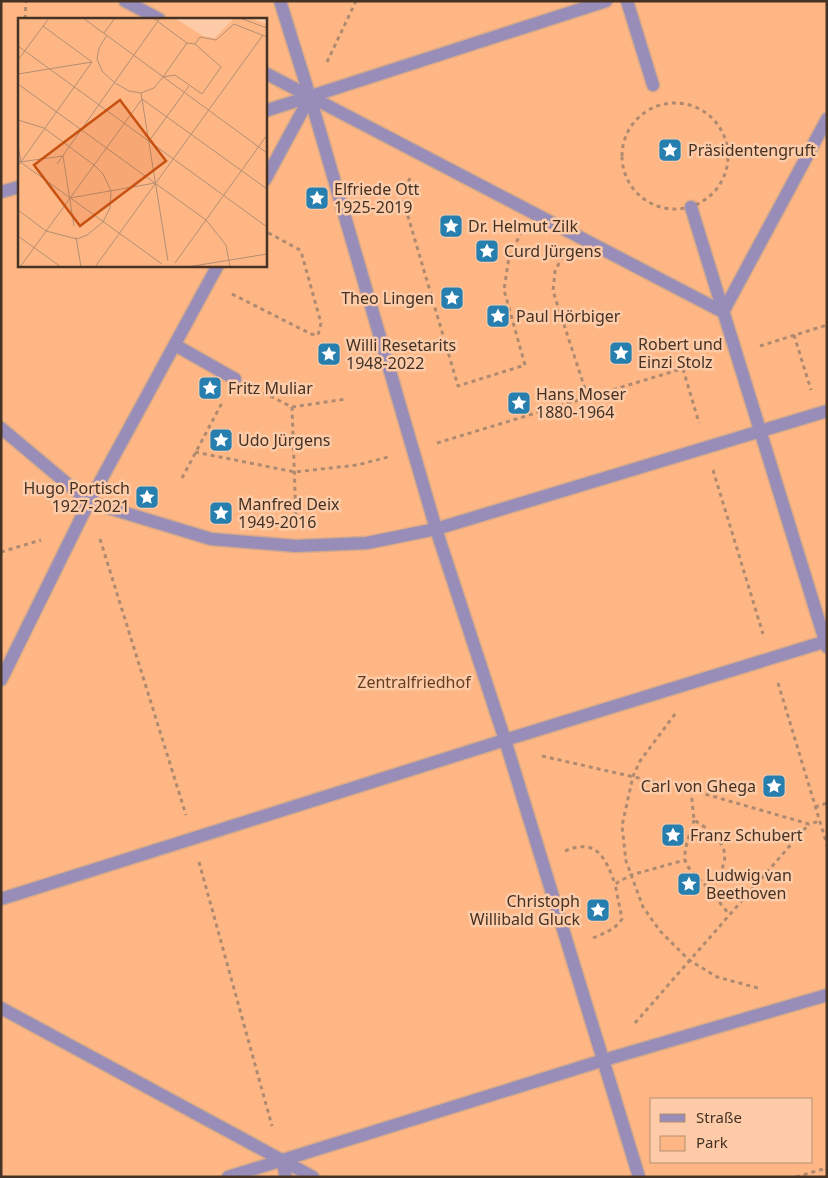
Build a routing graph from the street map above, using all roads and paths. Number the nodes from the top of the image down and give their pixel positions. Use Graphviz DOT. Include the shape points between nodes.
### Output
graph roads {
  1 [pos="26,1"];
  2 [pos="124,1"];
  3 [pos="280,1"];
  4 [pos="356,1"];
  5 [pos="606,1"];
  6 [pos="627,1"];
  7 [pos="25,18"];
  8 [pos="157,18"];
  9 [pos="266,74"];
  10 [pos="653,85"];
  11 [pos="310,96"];
  12 [pos="266,110"];
  13 [pos="827,119"];
  14 [pos="420,154"];
  15 [pos="266,178"];
  16 [pos="18,187"];
  17 [pos="1,192"];
  18 [pos="691,206"];
  19 [pos="532,213"];
  20 [pos="266,232"];
  21 [pos="574,235"];
  22 [pos="217,266"];
  23 [pos="209,282"];
  24 [pos="723,312"];
  25 [pos="827,325"];
  26 [pos="175,345"];
  27 [pos="736,353"];
  28 [pos="683,369"];
  29 [pos="235,379"];
  30 [pos="588,398"];
  31 [pos="346,399"];
  32 [pos="292,407"];
  33 [pos="827,411"];
  34 [pos="1,428"];
  35 [pos="760,432"];
  36 [pos="706,447"];
  37 [pos="413,451"];
  38 [pos="195,452"];
  39 [pos="295,472"];
  40 [pos="182,478"];
  41 [pos="89,502"];
  42 [pos="436,529"];
  43 [pos="296,546"];
  44 [pos="826,643"];
  45 [pos="771,659"];
  46 [pos="1,680"];
  47 [pos="678,711"];
  48 [pos="505,740"];
  49 [pos="633,776"];
  50 [pos="691,790"];
  51 [pos="827,803"];
  52 [pos="815,807"];
  53 [pos="694,820"];
  54 [pos="820,821"];
  55 [pos="809,824"];
  56 [pos="826,843"];
  57 [pos="685,860"];
  58 [pos="542,862"];
  59 [pos="631,875"];
  60 [pos="615,884"];
  61 [pos="716,895"];
  62 [pos="1,899"];
  63 [pos="730,914"];
  64 [pos="569,947"];
  65 [pos="689,960"];
  66 [pos="763,989"];
  67 [pos="827,995"];
  68 [pos="1,1008"];
  69 [pos="634,1024"];
  70 [pos="604,1060"];
  71 [pos="282,1160"];
  72 [pos="827,1168"];
  73 [pos="228,1177"];
  74 [pos="286,1177"];
  75 [pos="313,1177"];
  76 [pos="639,1177"];
  77 [pos="796,1177"];
  1 -- 7 [label="path"];
  2 -- 8 [label="street"];
  3 -- 11 [label="street"];
  4 -- 11 [label="path"];
  5 -- 11 [label="street"];
  6 -- 10 [label="street"];
  9 -- 11 [label="street"];
  11 -- 12 [label="street"];
  11 -- 14 [label="street"];
  11 -- 15 [label="street"];
  11 -- 37 [label="street"];
  13 -- 24 [label="street"];
  14 -- 19 [label="street"];
  14 -- 19 [label="path" via="402,196 458,386 526,365 504,290 510,257"];
  16 -- 17 [label="street"];
  18 -- 18 [label="path" via="706,199 725,173 726,140 718,125 692,106 660,105 633,124 625,139 622,155 625,172 632,187 658,206 675,209"];
  18 -- 24 [label="street"];
  19 -- 21 [label="street"];
  20 -- 23 [label="path" via="300,250 321,323 318,335"];
  21 -- 24 [label="street"];
  21 -- 30 [label="path" via="555,271 553,290"];
  22 -- 23 [label="street"];
  23 -- 26 [label="street"];
  24 -- 27 [label="street"];
  25 -- 27 [label="path"];
  26 -- 29 [label="street"];
  26 -- 41 [label="street"];
  27 -- 28 [label="path"];
  27 -- 35 [label="street"];
  28 -- 30 [label="path"];
  28 -- 36 [label="path"];
  29 -- 32 [label="path"];
  29 -- 38 [label="path"];
  30 -- 37 [label="path"];
  31 -- 32 [label="path"];
  32 -- 39 [label="path"];
  33 -- 35 [label="street"];
  34 -- 41 [label="street"];
  35 -- 36 [label="street"];
  35 -- 44 [label="street"];
  36 -- 42 [label="street"];
  36 -- 45 [label="path"];
  37 -- 39 [label="path" via="357,465"];
  37 -- 42 [label="street"];
  38 -- 39 [label="path"];
  38 -- 40 [label="path"];
  39 -- 43 [label="path"];
  41 -- 43 [label="street" via="211,539"];
  41 -- 46 [label="street"];
  42 -- 43 [label="street" via="367,543"];
  42 -- 48 [label="street"];
  44 -- 45 [label="street"];
  45 -- 48 [label="street"];
  45 -- 52 [label="path"];
  47 -- 49 [label="path" via="640,761"];
  48 -- 49 [label="path" via="539,755"];
  48 -- 58 [label="street"];
  48 -- 62 [label="street"];
  49 -- 50 [label="path"];
  49 -- 59 [label="path" via="622,826"];
  50 -- 53 [label="path"];
  50 -- 55 [label="path"];
  51 -- 52 [label="path"];
  52 -- 54 [label="path"];
  53 -- 57 [label="path"];
  53 -- 61 [label="path" via="723,847 725,861 715,881"];
  54 -- 55 [label="path"];
  54 -- 56 [label="path"];
  55 -- 63 [label="path"];
  57 -- 59 [label="path"];
  57 -- 61 [label="path" via="692,872"];
  58 -- 60 [label="path" via="571,849 589,847 599,852"];
  58 -- 64 [label="street"];
  59 -- 60 [label="path"];
  59 -- 65 [label="path" via="642,907"];
  60 -- 64 [label="path" via="622,919 618,925 609,932"];
  61 -- 63 [label="path"];
  63 -- 65 [label="path"];
  64 -- 70 [label="street"];
  65 -- 66 [label="path" via="717,977"];
  65 -- 69 [label="path"];
  67 -- 70 [label="street"];
  68 -- 71 [label="street"];
  70 -- 71 [label="street"];
  70 -- 76 [label="street"];
  71 -- 73 [label="street"];
  71 -- 74 [label="street"];
  71 -- 75 [label="street"];
  72 -- 77 [label="path"];
}
